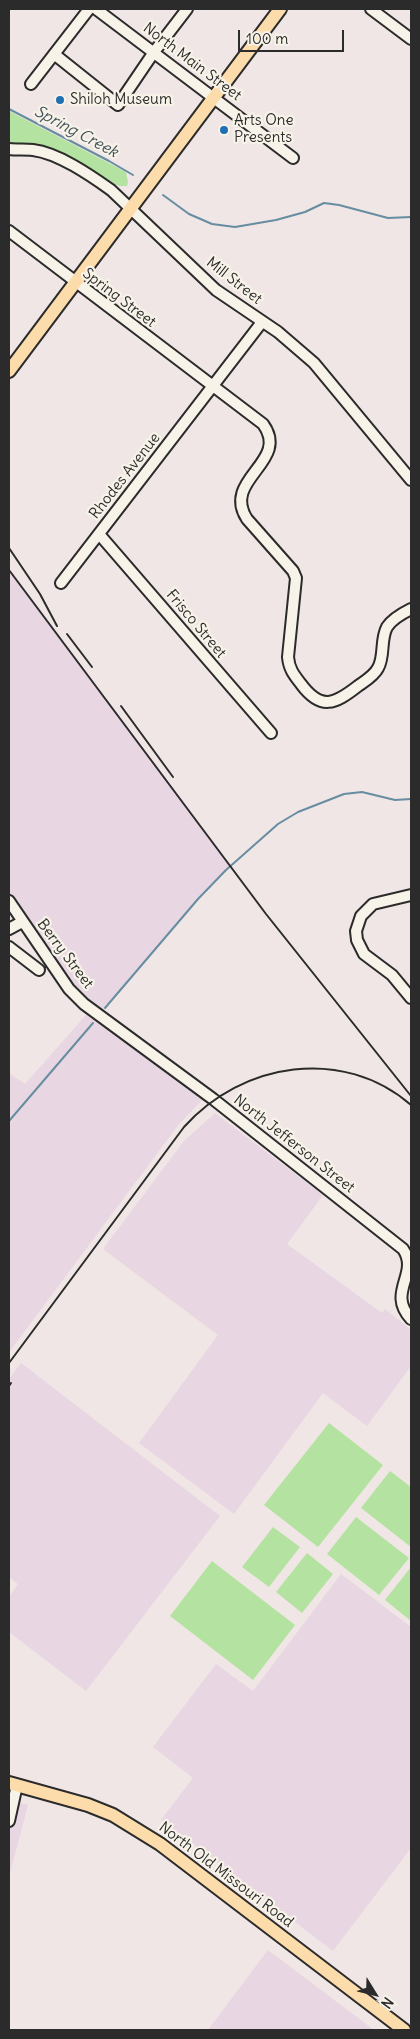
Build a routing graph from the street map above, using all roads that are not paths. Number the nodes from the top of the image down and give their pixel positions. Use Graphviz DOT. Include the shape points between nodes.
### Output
graph roads {
  1 [pos="89,9"];
  2 [pos="96,9"];
  3 [pos="187,9"];
  4 [pos="280,9"];
  5 [pos="371,9"];
  6 [pos="411,39"];
  7 [pos="154,52"];
  8 [pos="54,54"];
  9 [pos="31,84"];
  10 [pos="214,98"];
  11 [pos="9,150"];
  12 [pos="293,158"];
  13 [pos="131,207"];
  14 [pos="9,231"];
  15 [pos="75,282"];
  16 [pos="262,322"];
  17 [pos="9,371"];
  18 [pos="212,387"];
  19 [pos="411,480"];
  20 [pos="99,534"];
  21 [pos="61,583"];
  22 [pos="411,609"];
  23 [pos="271,733"];
  24 [pos="411,895"];
  25 [pos="9,901"];
  26 [pos="22,922"];
  27 [pos="9,929"];
  28 [pos="9,947"];
  29 [pos="39,970"];
  30 [pos="411,998"];
  31 [pos="103,1019"];
  32 [pos="411,1319"];
  33 [pos="13,1784"];
  34 [pos="9,1821"];
  35 [pos="404,2030"];
  1 -- 8 [label="street"];
  2 -- 7 [label="street, North Main Street"];
  3 -- 7 [label="street"];
  4 -- 10 [label="main road"];
  5 -- 6 [label="street"];
  7 -- 8 [label="street" via="118,105"];
  7 -- 10 [label="street, North Main Street"];
  8 -- 9 [label="street"];
  10 -- 12 [label="street, North Main Street"];
  10 -- 13 [label="main road"];
  11 -- 13 [label="street, Mill Street" via="49,154 95,179"];
  13 -- 15 [label="main road"];
  13 -- 16 [label="street, Mill Street" via="216,290"];
  14 -- 15 [label="street, Spring Street"];
  15 -- 17 [label="main road"];
  15 -- 18 [label="street, Spring Street"];
  16 -- 18 [label="street, Rhodes Avenue"];
  16 -- 19 [label="street, Mill Street" via="314,363"];
  18 -- 20 [label="street, Rhodes Avenue"];
  18 -- 22 [label="street" via="263,424 268,432 270,448 244,487 240,503 246,519 296,578 289,668 308,694 320,701 335,701 373,674 381,662 386,628"];
  20 -- 21 [label="street, Rhodes Avenue"];
  20 -- 23 [label="street, Frisco Street"];
  24 -- 30 [label="street" via="373,904 361,916 356,931 364,954 392,975"];
  25 -- 26 [label="street, Berry Street"];
  26 -- 27 [label="street"];
  26 -- 31 [label="street, Berry Street" via="69,989"];
  28 -- 29 [label="street"];
  31 -- 32 [label="street, North Jefferson Street" via="212,1099 403,1249 410,1267 401,1298 402,1307"];
  33 -- 34 [label="street"];
  33 -- 35 [label="main road, North Old Missouri Road" via="88,1804 137,1828"];
}
